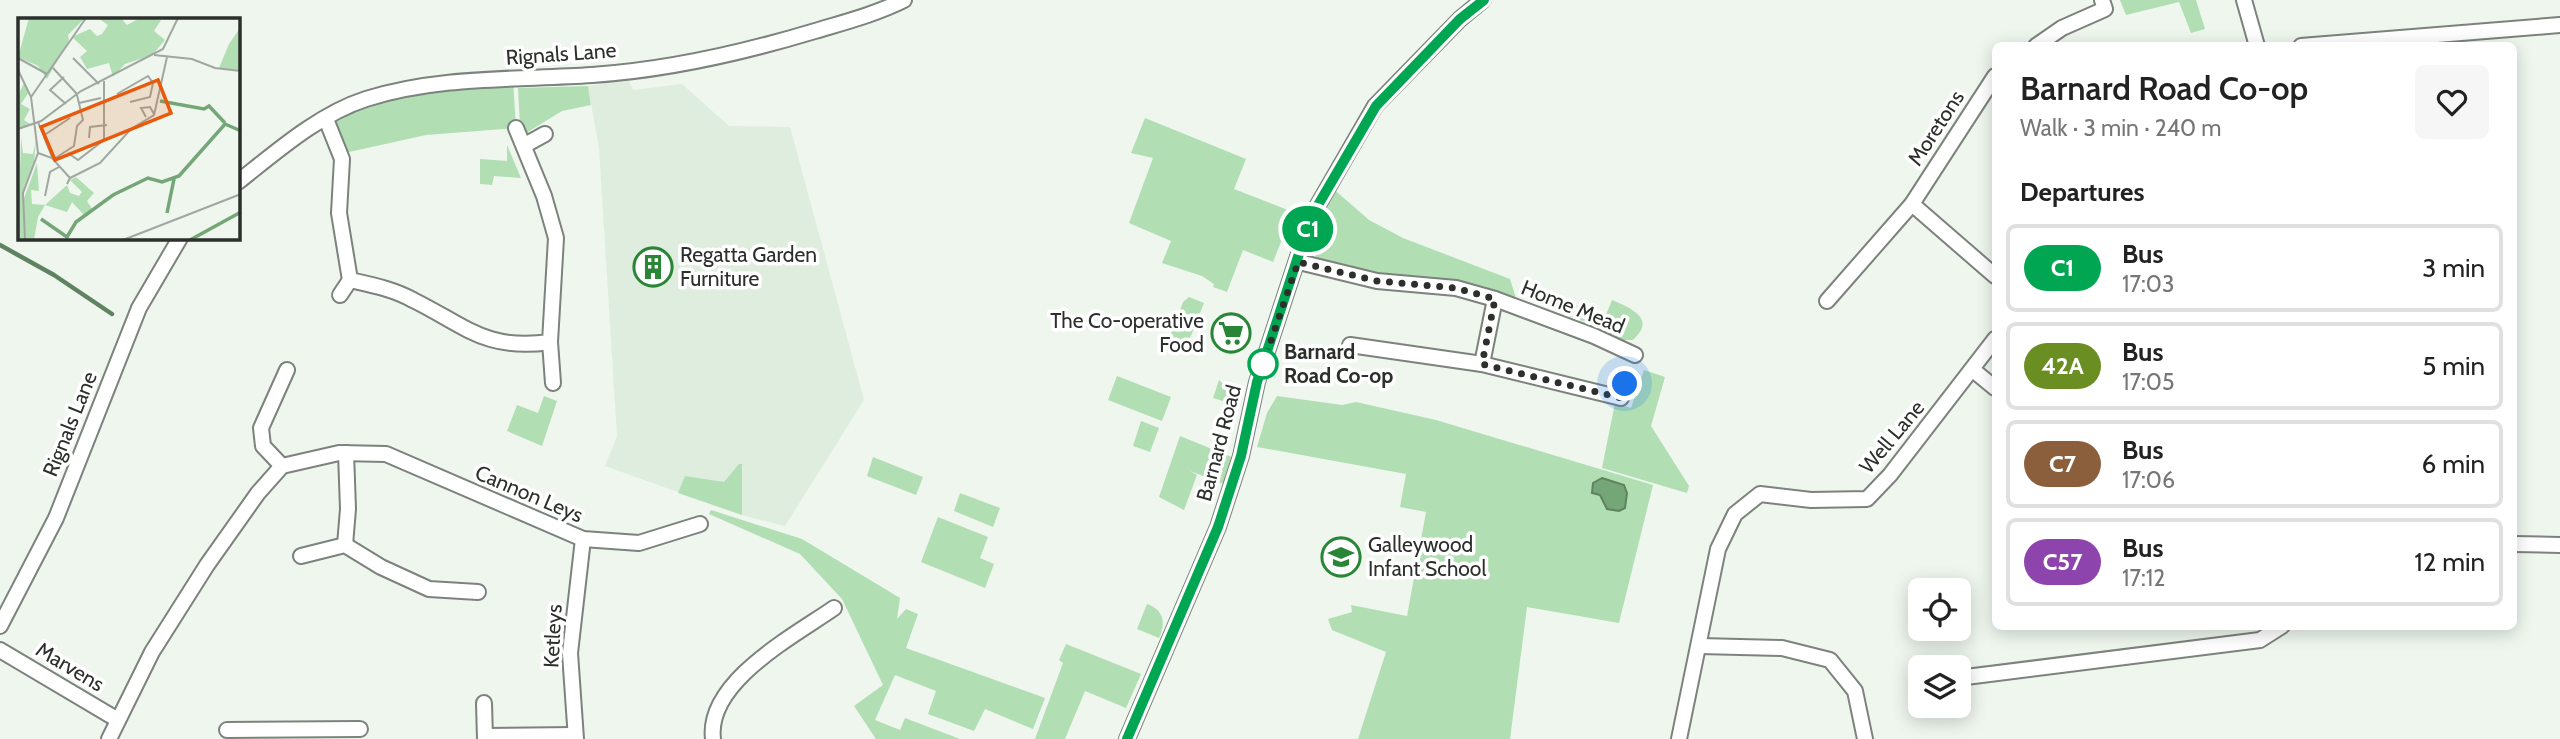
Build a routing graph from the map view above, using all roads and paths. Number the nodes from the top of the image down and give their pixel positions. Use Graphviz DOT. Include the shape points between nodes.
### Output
graph roads {
  1 [pos="904,0"];
  2 [pos="1483,0"];
  3 [pos="2102,0"];
  4 [pos="2245,0"];
  5 [pos="2560,25"];
  6 [pos="2042,42"];
  7 [pos="2256,42"];
  8 [pos="2382,42"];
  9 [pos="1992,81"];
  10 [pos="326,119"];
  11 [pos="516,128"];
  12 [pos="545,134"];
  13 [pos="524,145"];
  14 [pos="240,181"];
  15 [pos="1912,204"];
  16 [pos="179,240"];
  17 [pos="1298,262"];
  18 [pos="1992,273"];
  19 [pos="350,280"];
  20 [pos="340,295"];
  21 [pos="1495,299"];
  22 [pos="1827,302"];
  23 [pos="550,342"];
  24 [pos="1992,343"];
  25 [pos="1349,345"];
  26 [pos="1635,355"];
  27 [pos="1482,364"];
  28 [pos="287,370"];
  29 [pos="1973,370"];
  30 [pos="553,383"];
  31 [pos="1625,384"];
  32 [pos="1992,386"];
  33 [pos="346,453"];
  34 [pos="282,466"];
  35 [pos="700,524"];
  36 [pos="583,539"];
  37 [pos="2517,544"];
  38 [pos="345,545"];
  39 [pos="2560,545"];
  40 [pos="301,556"];
  41 [pos="478,592"];
  42 [pos="834,608"];
  43 [pos="0,626"];
  44 [pos="2276,630"];
  45 [pos="1700,646"];
  46 [pos="0,650"];
  47 [pos="1971,676"];
  48 [pos="484,704"];
  49 [pos="118,720"];
  50 [pos="360,729"];
  51 [pos="227,730"];
  52 [pos="309,734"];
  53 [pos="575,737"];
  54 [pos="485,738"];
  55 [pos="109,739"];
  56 [pos="713,739"];
  57 [pos="1127,739"];
  58 [pos="1679,739"];
  59 [pos="1865,739"];
  1 -- 10 [label="street, Rignals Lane" via="880,12 741,53 612,73 411,88 364,100"];
  2 -- 17 [label="street, Barnard Road" via="1376,106 1311,217"];
  3 -- 6 [label="street" via="2105,9"];
  4 -- 7 [label="street"];
  5 -- 8 [label="street"];
  9 -- 15 [label="street, Moretons"];
  10 -- 14 [label="street, Rignals Lane"];
  10 -- 19 [label="street" via="342,159 339,213"];
  11 -- 13 [label="street"];
  12 -- 13 [label="street"];
  13 -- 23 [label="street" via="556,238"];
  15 -- 18 [label="street"];
  15 -- 22 [label="street, Moretons"];
  16 -- 43 [label="street, Rignals Lane" via="139,308 56,518"];
  17 -- 21 [label="street, Home Mead" via="1377,281 1456,288"];
  17 -- 57 [label="street, Barnard Road" via="1257,382 1241,456 1218,527"];
  19 -- 20 [label="street"];
  19 -- 23 [label="street" via="394,291 483,338 503,344"];
  21 -- 26 [label="street, Home Mead"];
  21 -- 27 [label="street, Home Mead"];
  23 -- 30 [label="street"];
  24 -- 29 [label="street, Well Lane"];
  25 -- 27 [label="street"];
  27 -- 31 [label="street" via="1621,398"];
  28 -- 34 [label="street" via="261,428 263,446"];
  29 -- 32 [label="street"];
  29 -- 45 [label="street, Well Lane" via="1867,499 1811,500 1760,494 1735,514 1718,549"];
  33 -- 34 [label="street, Cannon Leys"];
  33 -- 36 [label="street, Cannon Leys" via="386,454"];
  33 -- 38 [label="street"];
  34 -- 49 [label="street" via="207,565 152,652"];
  35 -- 36 [label="street, Cannon Leys" via="639,543"];
  36 -- 53 [label="street, Ketleys" via="570,653"];
  37 -- 39 [label="street"];
  38 -- 40 [label="street"];
  38 -- 41 [label="street" via="429,589"];
  42 -- 56 [label="street" via="727,688"];
  44 -- 47 [label="street" via="2260,640"];
  45 -- 58 [label="street, Well Lane"];
  45 -- 59 [label="street" via="1782,648 1830,660 1855,691"];
  46 -- 49 [label="street, Marvens"];
  48 -- 54 [label="street, Ketleys"];
  49 -- 55 [label="street"];
  50 -- 52 [label="street"];
  51 -- 52 [label="street"];
  53 -- 54 [label="street, Ketleys"];
}
